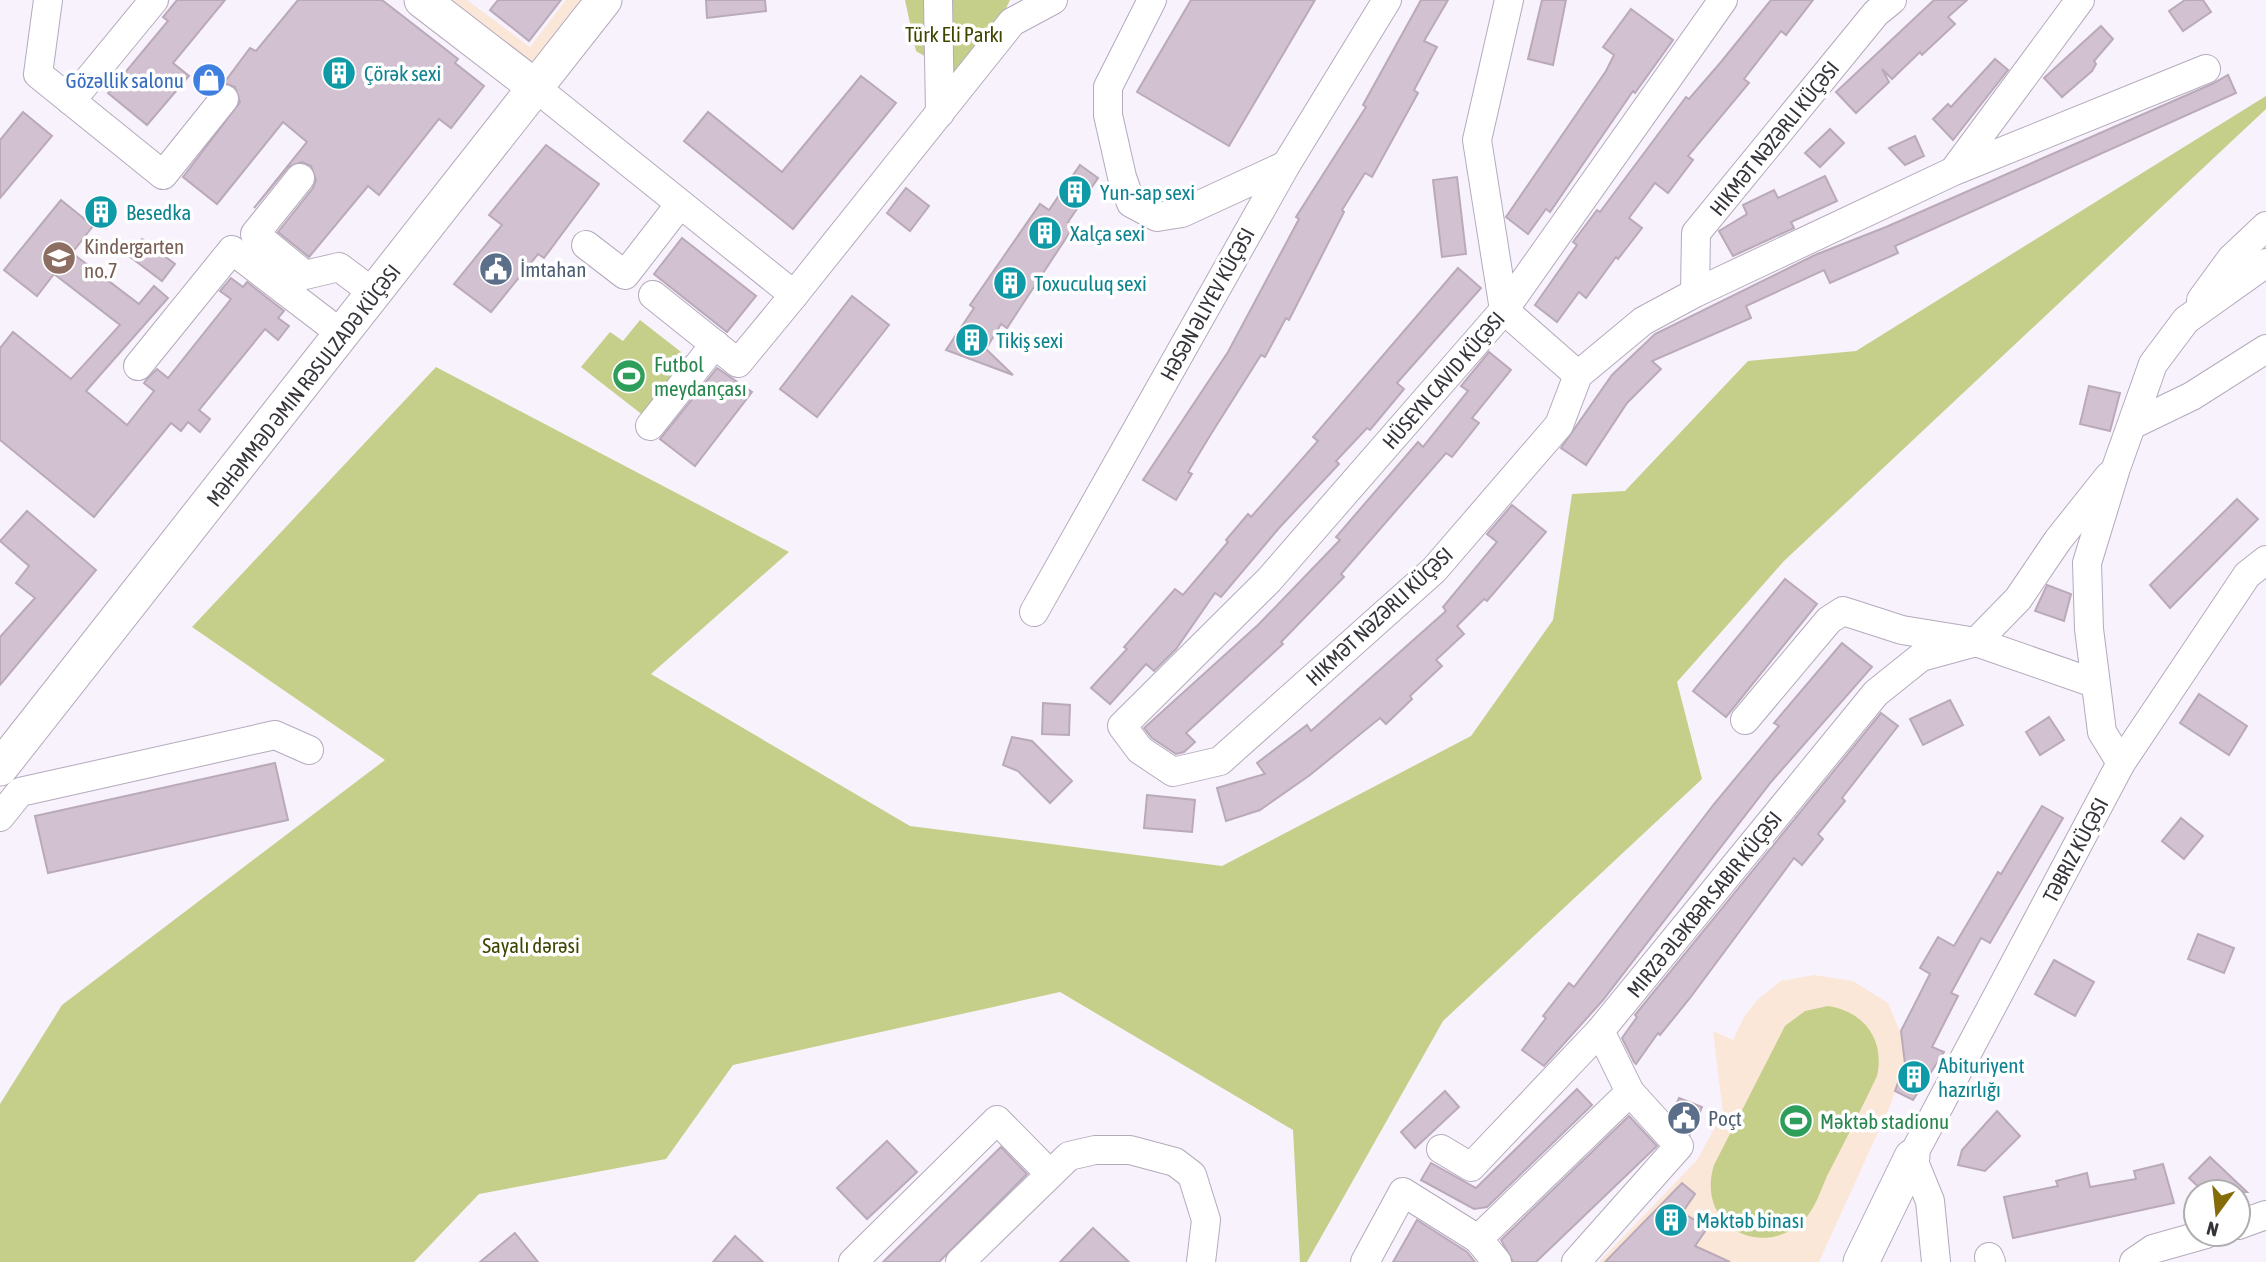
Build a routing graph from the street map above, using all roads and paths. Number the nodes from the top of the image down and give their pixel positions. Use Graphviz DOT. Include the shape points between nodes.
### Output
graph roads {
  1 [pos="48,0"];
  2 [pos="154,0"];
  3 [pos="422,0"];
  4 [pos="604,0"];
  5 [pos="938,0"];
  6 [pos="1053,0"];
  7 [pos="1152,0"];
  8 [pos="1387,0"];
  9 [pos="1509,0"];
  10 [pos="1892,0"];
  11 [pos="2080,0"];
  12 [pos="1716,7"];
  13 [pos="2206,69"];
  14 [pos="535,87"];
  15 [pos="224,99"];
  16 [pos="71,101"];
  17 [pos="940,113"];
  18 [pos="1286,165"];
  19 [pos="1954,171"];
  20 [pos="300,178"];
  21 [pos="680,204"];
  22 [pos="2266,226"];
  23 [pos="586,245"];
  24 [pos="2266,263"];
  25 [pos="1695,293"];
  26 [pos="375,294"];
  27 [pos="653,295"];
  28 [pos="794,295"];
  29 [pos="1504,310"];
  30 [pos="2186,320"];
  31 [pos="343,335"];
  32 [pos="715,344"];
  33 [pos="2266,349"];
  34 [pos="138,366"];
  35 [pos="1578,375"];
  36 [pos="2134,424"];
  37 [pos="650,426"];
  38 [pos="2116,468"];
  39 [pos="2260,569"];
  40 [pos="1034,612"];
  41 [pos="1976,642"];
  42 [pos="2094,683"];
  43 [pos="1745,720"];
  44 [pos="1122,726"];
  45 [pos="309,750"];
  46 [pos="2121,763"];
  47 [pos="0,768"];
  48 [pos="0,817"];
  49 [pos="1600,1031"];
  50 [pos="1630,1092"];
  51 [pos="1441,1149"];
  52 [pos="1912,1157"];
  53 [pos="1050,1174"];
  54 [pos="1478,1239"];
  55 [pos="2182,1241"];
  56 [pos="853,1262"];
  57 [pos="960,1262"];
  58 [pos="1201,1262"];
  59 [pos="1365,1262"];
  60 [pos="1497,1262"];
  61 [pos="1576,1262"];
  62 [pos="1861,1262"];
  63 [pos="1936,1262"];
  64 [pos="2134,1262"];
  1 -- 16 [label="street" via="38,74"];
  2 -- 16 [label="street"];
  3 -- 14 [label="main road"];
  4 -- 14 [label="main road, MƏHƏMMƏD ƏMIN RƏSULZADƏ KÜÇƏSI"];
  5 -- 17 [label="street"];
  6 -- 17 [label="street" via="1012,22"];
  7 -- 18 [label="street" via="1108,87 1108,115 1131,203 1157,217 1182,213"];
  8 -- 18 [label="street, HƏSƏN ƏLIYEV KÜÇƏSI"];
  9 -- 29 [label="street" via="1477,139"];
  10 -- 25 [label="street, HIKMƏT NƏZƏRLI KÜÇƏSI" via="1876,13 1696,233"];
  11 -- 19 [label="street, HIKMƏT NƏZƏRLI KÜÇƏSI"];
  12 -- 29 [label="street, HÜSEYN CAVID KÜÇƏSI"];
  13 -- 19 [label="street, HIKMƏT NƏZƏRLI KÜÇƏSI"];
  14 -- 21 [label="street"];
  14 -- 26 [label="main road, MƏHƏMMƏD ƏMIN RƏSULZADƏ KÜÇƏSI"];
  15 -- 16 [label="street" via="163,176"];
  17 -- 28 [label="street"];
  18 -- 40 [label="street, HƏSƏN ƏLIYEV KÜÇƏSI"];
  19 -- 25 [label="street, HIKMƏT NƏZƏRLI KÜÇƏSI"];
  20 -- 26 [label="street" via="255,234 305,275 339,267"];
  21 -- 23 [label="street" via="625,275"];
  21 -- 28 [label="street"];
  22 -- 30 [label="street" via="2231,259"];
  24 -- 30 [label="street"];
  25 -- 35 [label="street, HIKMƏT NƏZƏRLI KÜÇƏSI" via="1643,321"];
  26 -- 31 [label="main road, MƏHƏMMƏD ƏMIN RƏSULZADƏ KÜÇƏSI"];
  27 -- 32 [label="street"];
  28 -- 32 [label="street" via="738,363"];
  29 -- 35 [label="street"];
  29 -- 44 [label="street, HÜSEYN CAVID KÜÇƏSI" via="1269,580"];
  30 -- 36 [label="street" via="2153,364"];
  31 -- 34 [label="street" via="232,250"];
  31 -- 47 [label="main road, MƏHƏMMƏD ƏMIN RƏSULZADƏ KÜÇƏSI"];
  32 -- 37 [label="street"];
  33 -- 36 [label="street" via="2192,396"];
  35 -- 44 [label="street, HIKMƏT NƏZƏRLI KÜÇƏSI" via="1559,425 1434,570 1220,761 1173,772 1140,750"];
  36 -- 38 [label="street"];
  38 -- 41 [label="street" via="2018,599"];
  38 -- 42 [label="street" via="2087,563"];
  39 -- 46 [label="street, TƏBRIZ KÜÇƏSI"];
  41 -- 42 [label="street"];
  41 -- 43 [label="street" via="1902,630 1843,611 1829,620"];
  41 -- 49 [label="street, MIRZƏ ƏLƏKBƏR SABIR KÜÇƏSI" via="1922,657 1876,694"];
  42 -- 46 [label="street" via="2102,732"];
  45 -- 48 [label="street" via="275,735 20,792"];
  46 -- 52 [label="street, TƏBRIZ KÜÇƏSI"];
  49 -- 50 [label="street"];
  49 -- 51 [label="street, MIRZƏ ƏLƏKBƏR SABIR KÜÇƏSI" via="1471,1167"];
  50 -- 54 [label="street"];
  50 -- 61 [label="street" via="1679,1146"];
  52 -- 62 [label="main road"];
  52 -- 63 [label="street" via="1930,1201"];
  53 -- 56 [label="street" via="998,1120"];
  53 -- 57 [label="street"];
  53 -- 58 [label="street" via="1069,1156 1095,1150 1130,1150 1175,1162 1192,1175 1206,1220"];
  54 -- 59 [label="street" via="1403,1192"];
  54 -- 60 [label="street"];
  55 -- 64 [label="street" via="2154,1249"];
}
